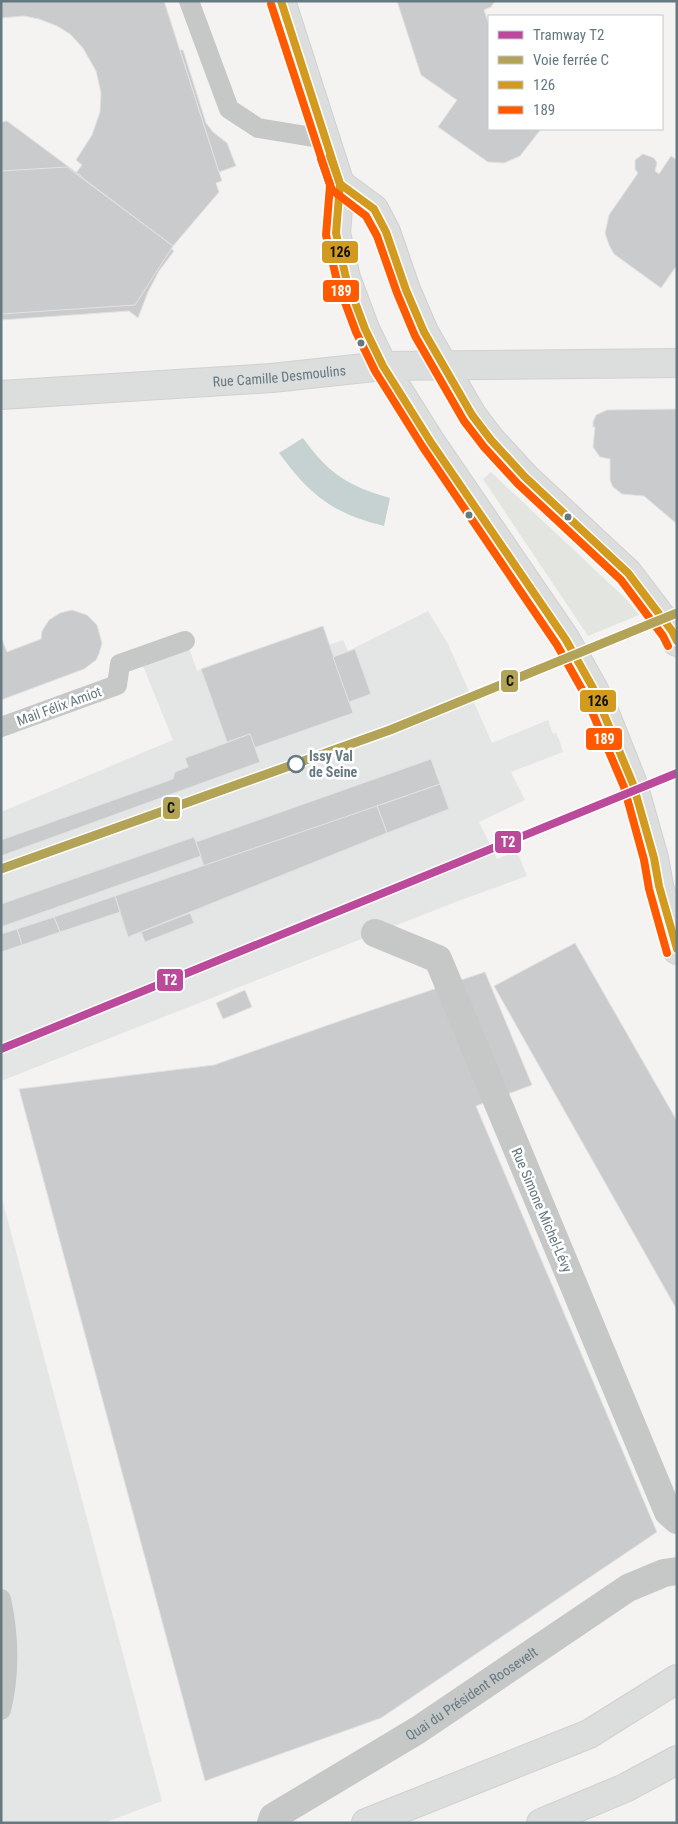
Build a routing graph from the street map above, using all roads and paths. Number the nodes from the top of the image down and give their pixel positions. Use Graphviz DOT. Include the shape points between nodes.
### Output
graph roads {
  1 [pos="190,1"];
  2 [pos="281,1"];
  3 [pos="325,139"];
  4 [pos="340,184"];
  5 [pos="677,363"];
  6 [pos="443,365"];
  7 [pos="383,366"];
  8 [pos="1,395"];
  9 [pos="185,641"];
  10 [pos="677,642"];
  11 [pos="1,727"];
  12 [pos="668,892"];
  13 [pos="376,933"];
  14 [pos="677,950"];
  15 [pos="677,1520"];
  16 [pos="677,1571"];
  17 [pos="1,1599"];
  18 [pos="677,1679"];
  19 [pos="1,1710"];
  20 [pos="677,1760"];
  21 [pos="271,1823"];
  22 [pos="366,1823"];
  23 [pos="541,1823"];
  1 -- 3 [label="lane" via="229,108 258,128"];
  2 -- 3 [label="main road"];
  3 -- 4 [label="main road"];
  4 -- 6 [label="main road" via="374,208 424,332"];
  4 -- 7 [label="main road" via="336,233 346,278"];
  5 -- 6 [label="main road, Rue Camille Desmoulins"];
  6 -- 7 [label="main road, Rue Camille Desmoulins"];
  6 -- 10 [label="main road" via="472,415 491,440 550,501 628,573"];
  7 -- 8 [label="main road, Rue Camille Desmoulins" via="272,378"];
  7 -- 12 [label="main road" via="566,640 593,688 633,784 654,858"];
  9 -- 11 [label="lane, Mail Félix Amiot" via="120,664 117,685"];
  12 -- 14 [label="main road"];
  13 -- 15 [label="street, Rue Simone Michel-Lévy" via="438,959 668,1512"];
  16 -- 21 [label="street, Quai du Président Roosevelt" via="628,1588 418,1730 273,1817"];
  17 -- 19 [label="lane" via="9,1654 7,1687"];
  18 -- 22 [label="main road" via="589,1734"];
  20 -- 23 [label="main road" via="625,1788"];
}
